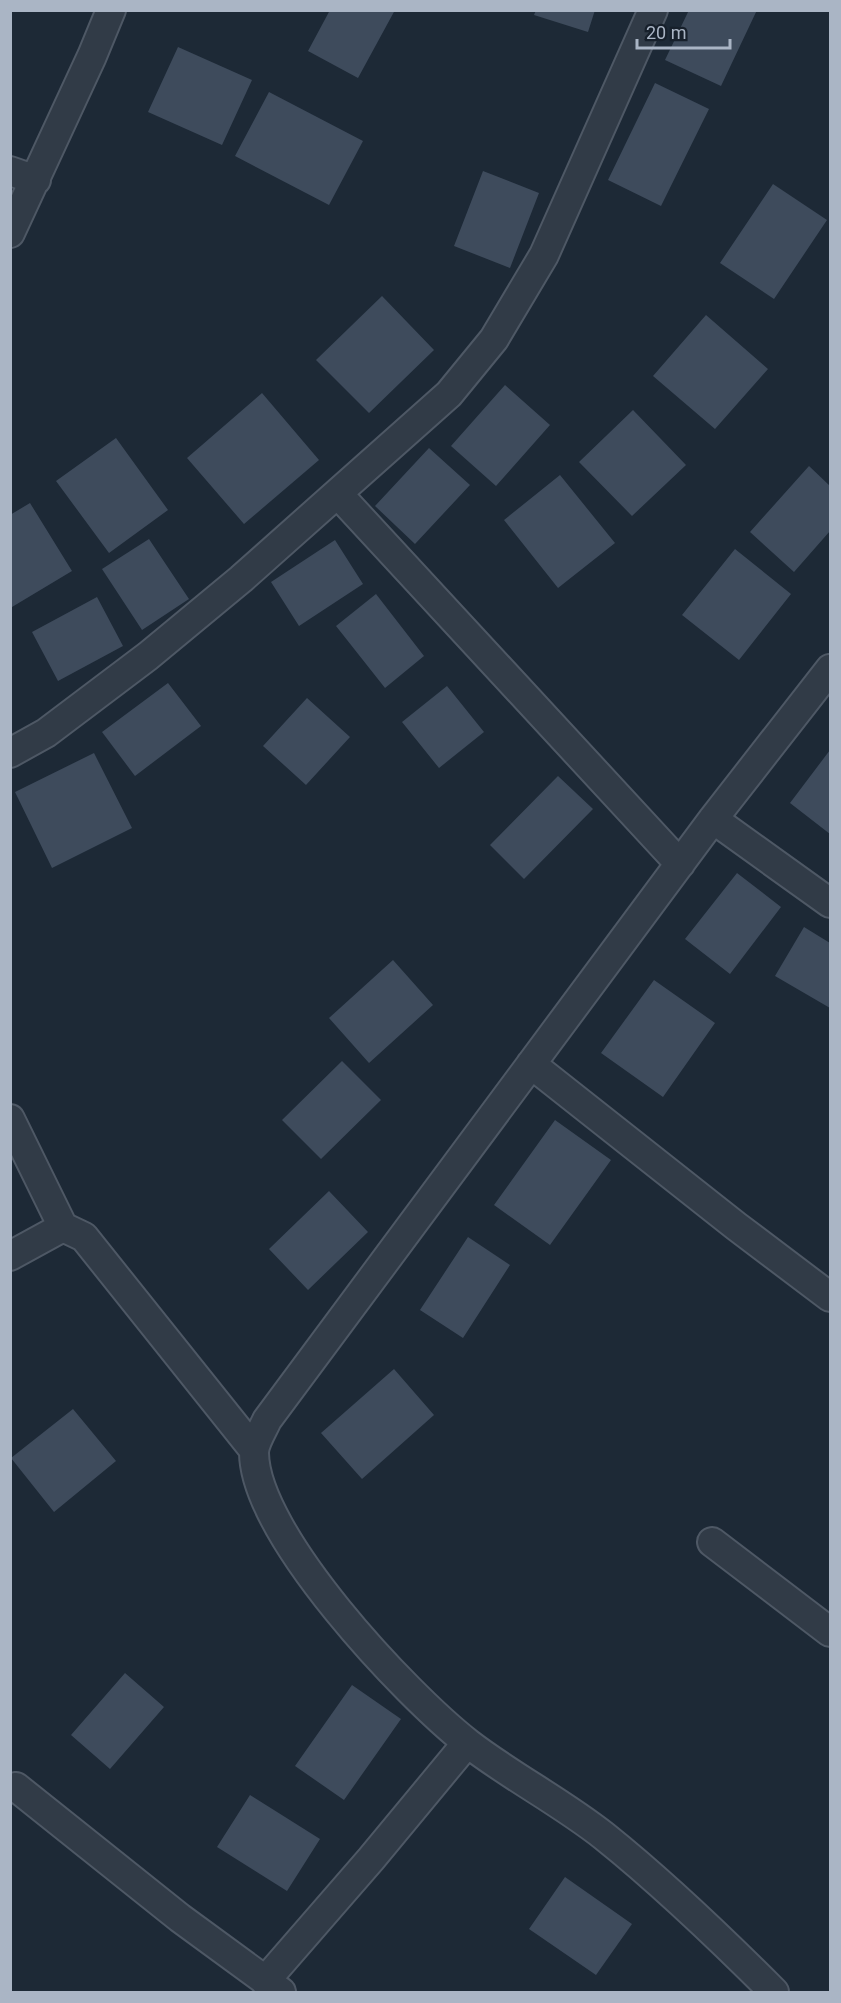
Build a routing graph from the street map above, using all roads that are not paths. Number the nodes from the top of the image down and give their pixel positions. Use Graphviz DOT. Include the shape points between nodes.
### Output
graph roads {
  1 [pos="111,10"];
  2 [pos="653,10"];
  3 [pos="23,176"];
  4 [pos="10,232"];
  5 [pos="338,494"];
  6 [pos="831,669"];
  7 [pos="10,753"];
  8 [pos="713,819"];
  9 [pos="680,864"];
  10 [pos="831,903"];
  11 [pos="531,1064"];
  12 [pos="10,1119"];
  13 [pos="63,1227"];
  14 [pos="10,1256"];
  15 [pos="831,1297"];
  16 [pos="254,1450"];
  17 [pos="712,1542"];
  18 [pos="831,1632"];
  19 [pos="467,1743"];
  20 [pos="16,1787"];
  21 [pos="273,1987"];
  22 [pos="774,1992"];
  1 -- 3 [label="street"];
  2 -- 5 [label="street" via="544,255 494,339 449,394"];
  3 -- 4 [label="street"];
  5 -- 7 [label="street" via="148,656 46,733"];
  5 -- 9 [label="street"];
  6 -- 8 [label="street"];
  8 -- 9 [label="street"];
  8 -- 10 [label="street"];
  9 -- 11 [label="street"];
  11 -- 15 [label="street"];
  11 -- 16 [label="street" via="267,1420"];
  12 -- 13 [label="street"];
  13 -- 14 [label="street"];
  13 -- 16 [label="street" via="84,1237"];
  16 -- 19 [label="street" via="257,1478 269,1507 345,1620 396,1678"];
  17 -- 18 [label="street"];
  19 -- 21 [label="street"];
  19 -- 22 [label="street" via="604,1836 718,1936"];
  20 -- 21 [label="street"];
}
